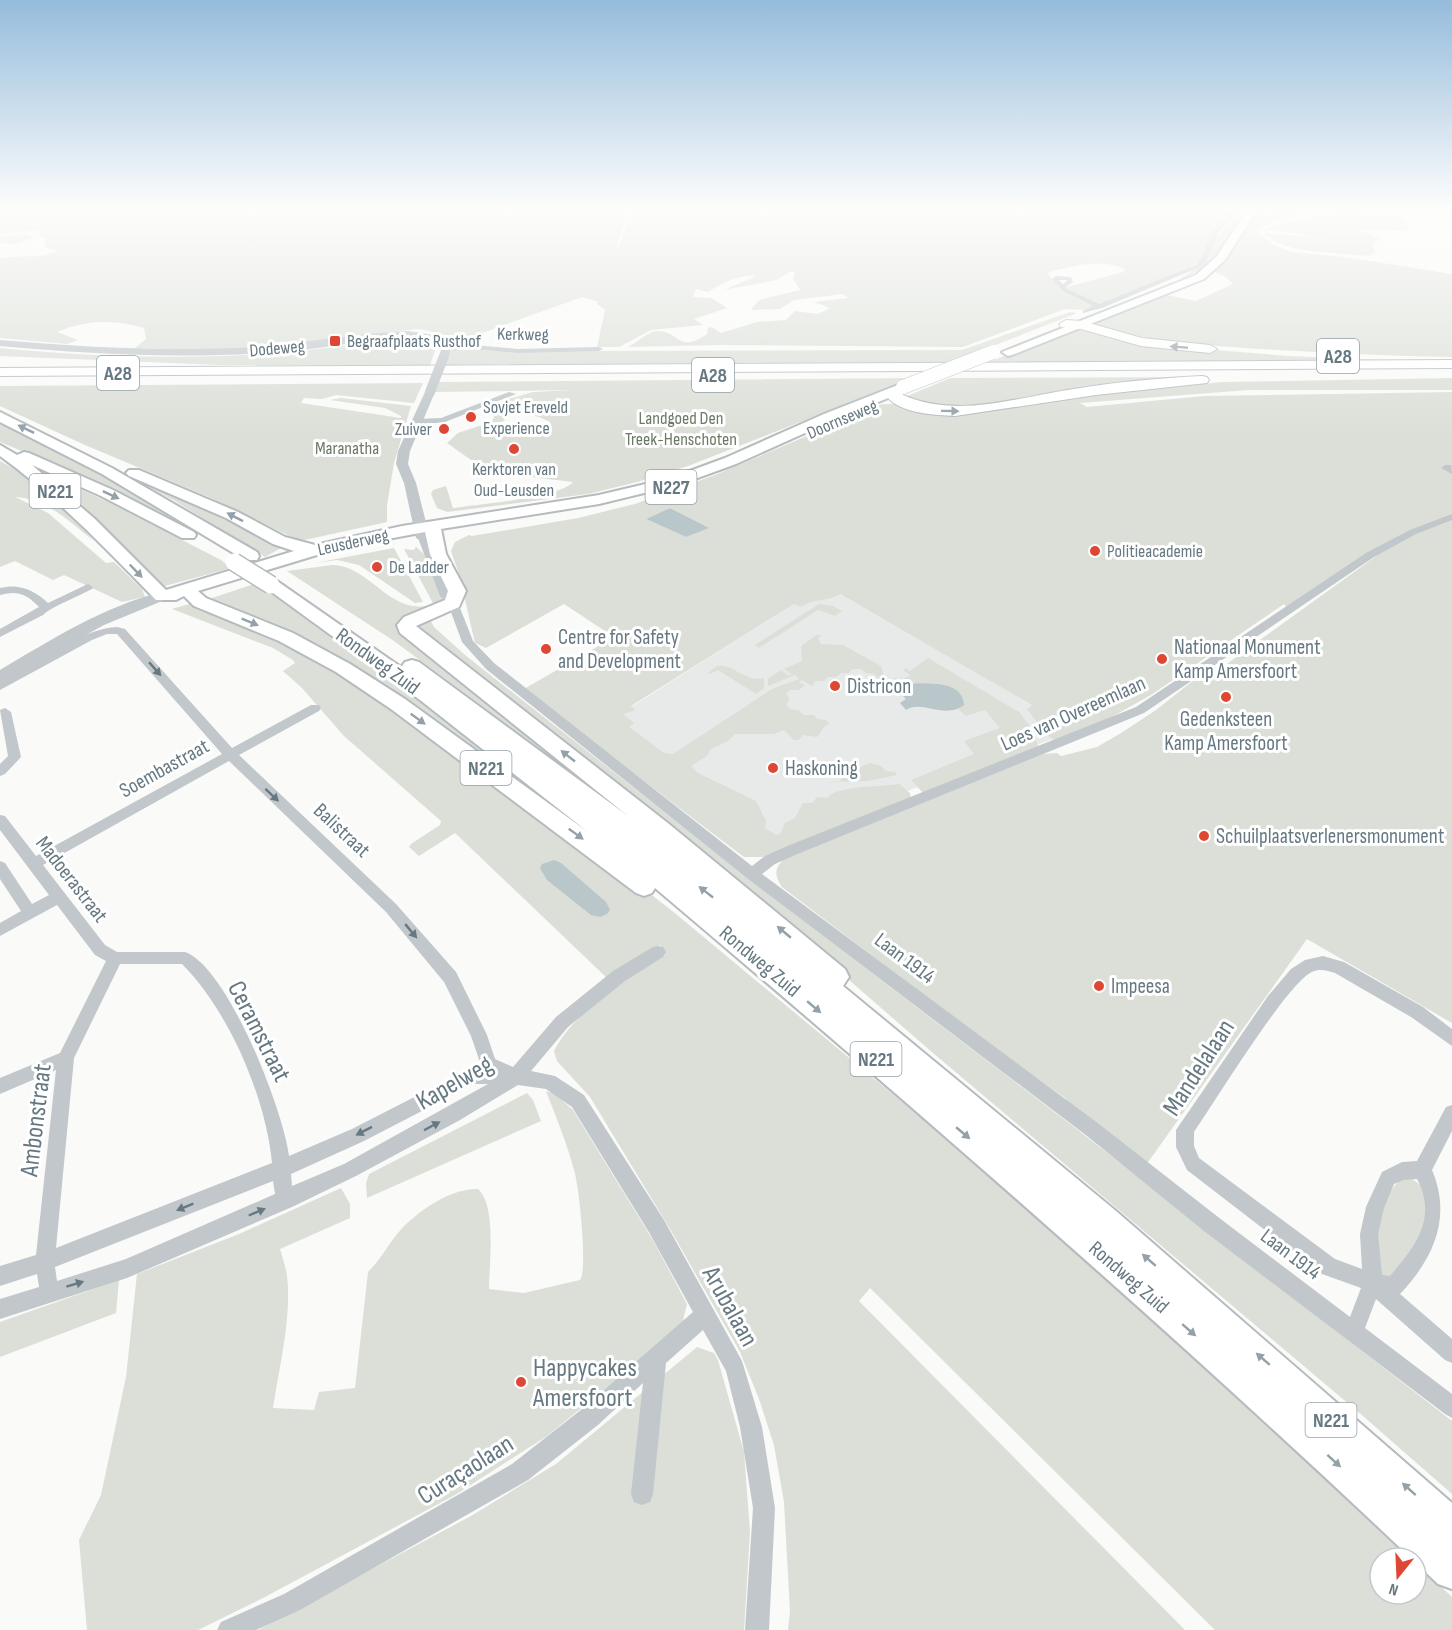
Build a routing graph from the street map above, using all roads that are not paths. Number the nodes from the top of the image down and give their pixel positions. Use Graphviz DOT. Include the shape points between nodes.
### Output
graph roads {
  1 [pos="1157,283"];
  2 [pos="1175,283"];
  3 [pos="1184,283"];
  4 [pos="1062,287"];
  5 [pos="1100,307"];
  6 [pos="1084,322"];
  7 [pos="0,343"];
  8 [pos="599,350"];
  9 [pos="445,352"];
  10 [pos="1452,358"];
  11 [pos="0,359"];
  12 [pos="1452,363"];
  13 [pos="207,371"];
  14 [pos="0,372"];
  15 [pos="1286,372"];
  16 [pos="1452,372"];
  17 [pos="0,381"];
  18 [pos="897,392"];
  19 [pos="512,394"];
  20 [pos="0,416"];
  21 [pos="415,422"];
  22 [pos="51,442"];
  23 [pos="0,448"];
  24 [pos="1452,517"];
  25 [pos="428,532"];
  26 [pos="314,550"];
  27 [pos="337,554"];
  28 [pos="277,576"];
  29 [pos="0,578"];
  30 [pos="214,582"];
  31 [pos="88,587"];
  32 [pos="5,590"];
  33 [pos="191,594"];
  34 [pos="162,596"];
  35 [pos="45,607"];
  36 [pos="455,611"];
  37 [pos="95,625"];
  38 [pos="0,634"];
  39 [pos="0,677"];
  40 [pos="0,687"];
  41 [pos="315,708"];
  42 [pos="5,712"];
  43 [pos="230,754"];
  44 [pos="0,771"];
  45 [pos="0,820"];
  46 [pos="5,835"];
  47 [pos="33,864"];
  48 [pos="0,867"];
  49 [pos="752,874"];
  50 [pos="58,897"];
  51 [pos="30,913"];
  52 [pos="0,930"];
  53 [pos="658,952"];
  54 [pos="115,958"];
  55 [pos="762,962"];
  56 [pos="1452,1039"];
  57 [pos="66,1058"];
  58 [pos="931,1075"];
  59 [pos="516,1077"];
  60 [pos="0,1086"];
  61 [pos="1452,1113"];
  62 [pos="280,1169"];
  63 [pos="1422,1170"];
  64 [pos="285,1200"];
  65 [pos="45,1262"];
  66 [pos="0,1276"];
  67 [pos="1373,1283"];
  68 [pos="49,1292"];
  69 [pos="0,1309"];
  70 [pos="704,1315"];
  71 [pos="1354,1331"];
  72 [pos="1452,1353"];
  73 [pos="656,1360"];
  74 [pos="1452,1407"];
  75 [pos="642,1494"];
  76 [pos="1452,1528"];
  77 [pos="1452,1570"];
  78 [pos="229,1630"];
  79 [pos="757,1630"];
  1 -- 5 [label="street, Doornseweg"];
  2 -- 6 [label="main road, Doornseweg / N227"];
  3 -- 6 [label="main road, Doornseweg / N227"];
  4 -- 5 [label="street"];
  5 -- 6 [label="street, Doornseweg"];
  10 -- 6 [label="highway, A28, one-way" via="1289,354 1176,346 1141,342"];
  6 -- 18 [label="main road, Doornseweg / N227, bridge" via="993,352"];
  6 -- 18 [label="main road, Doornseweg / N227" via="919,387"];
  7 -- 9 [label="street, Dodeweg" via="180,353 284,348 413,334 440,339"];
  8 -- 9 [label="street, Kerkweg"];
  9 -- 21 [label="street, bridge"];
  11 -- 13 [label="highway, A28"];
  12 -- 13 [label="highway, A28"];
  13 -- 14 [label="highway, A28"];
  15 -- 16 [label="highway, A28"];
  15 -- 17 [label="highway, A28"];
  18 -- 15 [label="highway, A28, one-way" via="917,407 962,411 1127,386"];
  18 -- 25 [label="main road, Doornseweg / N227" via="727,468 641,497 571,514"];
  19 -- 21 [label="street" via="442,420"];
  22 -- 20 [label="main road, Rondweg Zuid / N221, one-way"];
  21 -- 25 [label="street" via="402,468"];
  26 -- 22 [label="main road, N221, one-way" via="290,547 186,494"];
  22 -- 28 [label="main road, Rondweg Zuid / N221" via="160,501"];
  23 -- 28 [label="main road, Rondweg Zuid / N221, one-way, bridge" via="143,510 234,562"];
  23 -- 34 [label="main road, N221, one-way" via="89,522"];
  24 -- 49 [label="street, Loes van Overeemlaan" via="1370,555 1140,710 790,851"];
  25 -- 26 [label="main road, Leusderweg / N227"];
  25 -- 27 [label="main road, Leusderweg / N227"];
  25 -- 36 [label="main road, Laan 1914" via="457,591"];
  26 -- 28 [label="main road, Leusderweg / N227"];
  27 -- 28 [label="main road, Leusderweg / N227"];
  27 -- 33 [label="main road, Leusderweg / N227" via="214,591"];
  28 -- 30 [label="main road, Leusderweg / N227"];
  28 -- 55 [label="main road, Rondweg Zuid / N221"];
  58 -- 28 [label="main road, Rondweg Zuid / N221, one-way" via="564,780 427,677"];
  29 -- 32 [label="street" via="10,584"];
  30 -- 33 [label="main road, Leusderweg / N227"];
  30 -- 34 [label="main road, Leusderweg / N227"];
  31 -- 35 [label="street"];
  32 -- 35 [label="street" via="21,590"];
  33 -- 34 [label="main road"];
  33 -- 37 [label="street, Leusderweg / N227"];
  33 -- 55 [label="main road, N221, one-way" via="200,603 286,637 343,668 417,718 657,896"];
  34 -- 37 [label="street, Leusderweg / N227" via="135,604"];
  35 -- 38 [label="street"];
  36 -- 49 [label="street, Laan 1914" via="468,642 490,666"];
  58 -- 36 [label="main road, N221, one-way" via="879,1014 726,884 407,629 406,625 419,616"];
  37 -- 39 [label="street, Leusderweg"];
  40 -- 43 [label="street, Balistraat, one-way" via="88,638 113,629 121,631"];
  41 -- 43 [label="street, Soembastraat"];
  42 -- 44 [label="street" via="15,757"];
  43 -- 47 [label="street, Soembastraat"];
  43 -- 59 [label="street, Balistraat, one-way" via="391,908 450,977 479,1035 488,1064"];
  45 -- 46 [label="street, Madoerastraat"];
  46 -- 47 [label="street, Madoerastraat"];
  47 -- 50 [label="street, Madoerastraat"];
  48 -- 51 [label="street"];
  49 -- 71 [label="street, Laan 1914"];
  50 -- 51 [label="street"];
  50 -- 54 [label="street, Madoerastraat" via="100,950"];
  51 -- 52 [label="street"];
  53 -- 59 [label="street" via="619,976 562,1022"];
  54 -- 57 [label="street, Ambonstraat"];
  54 -- 62 [label="street, Ceramstraat" via="175,956 194,964 228,1013 245,1047 269,1107 278,1140"];
  55 -- 77 [label="main road, Rondweg Zuid / N221, one-way" via="1050,1208"];
  56 -- 67 [label="street, Mandelalaan" via="1417,1012 1339,967 1310,964 1296,974 1274,1001 1185,1130 1185,1147 1193,1164 1329,1267"];
  57 -- 60 [label="street"];
  57 -- 65 [label="street, Ambonstraat"];
  76 -- 58 [label="main road, Rondweg Zuid / N221, one-way" via="1210,1312"];
  59 -- 62 [label="street, Kapelweg, one-way" via="472,1076 358,1135"];
  64 -- 59 [label="street, Kapelweg, one-way" via="371,1159"];
  59 -- 70 [label="street, Arubalaan" via="549,1082 575,1097 657,1227"];
  61 -- 63 [label="street"];
  62 -- 64 [label="street"];
  62 -- 65 [label="street, Kapelweg, one-way"];
  63 -- 67 [label="street" via="1388,1178 1369,1234"];
  63 -- 67 [label="street, Mandelalaan" via="1434,1194 1431,1231 1394,1287"];
  68 -- 64 [label="street, Kapelweg, one-way" via="127,1268"];
  65 -- 66 [label="street, Kapelweg"];
  65 -- 68 [label="street"];
  67 -- 71 [label="street"];
  67 -- 72 [label="street"];
  68 -- 69 [label="street, Kapelweg"];
  70 -- 73 [label="street, Curaçaolaan"];
  70 -- 79 [label="street, Arubalaan" via="735,1368 751,1427 764,1508"];
  71 -- 74 [label="street, Laan 1914"];
  73 -- 75 [label="street"];
  73 -- 78 [label="street, Curaçaolaan" via="520,1472 292,1602"];
}
